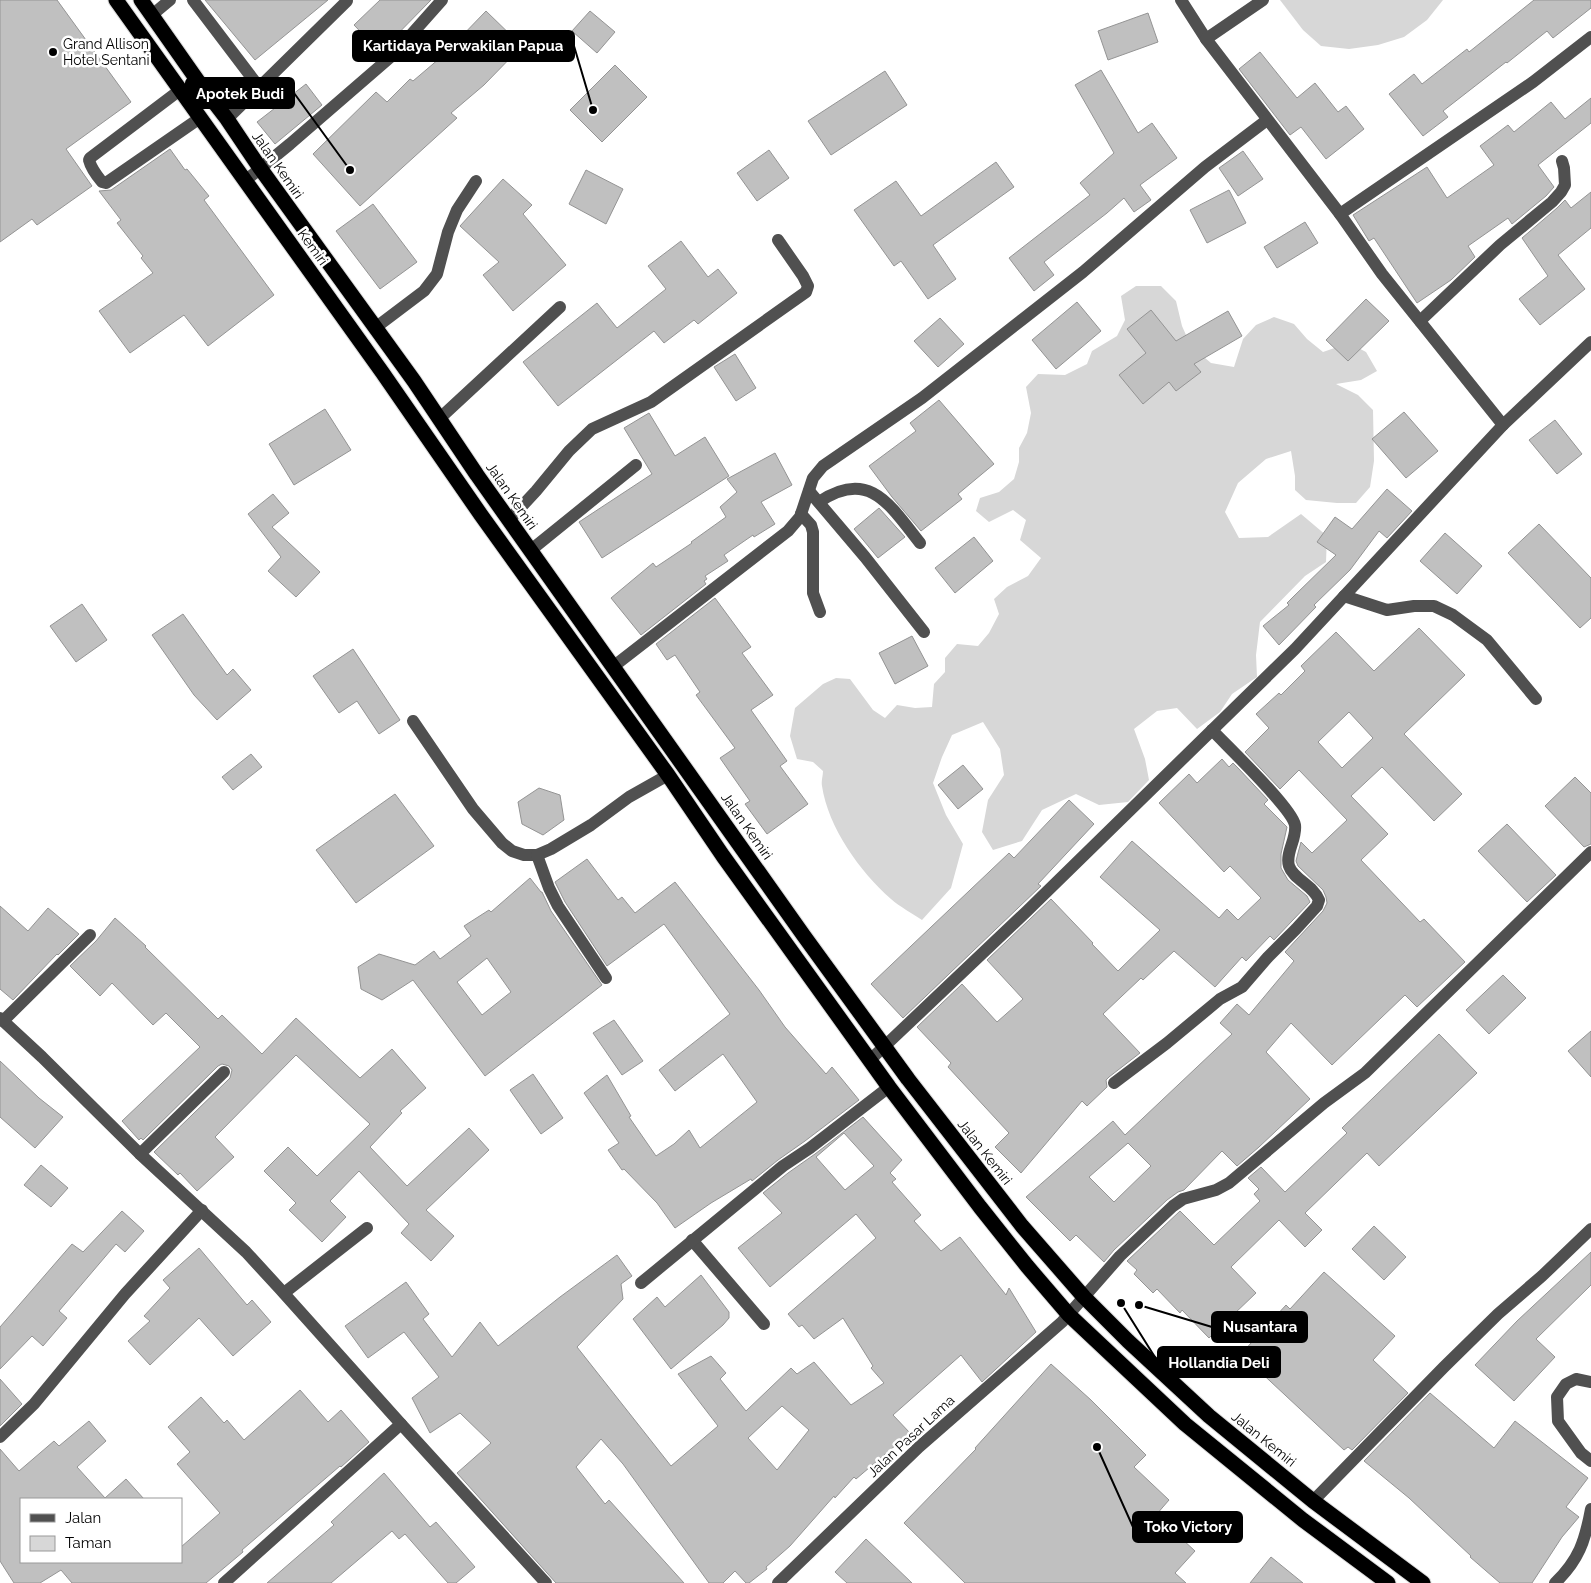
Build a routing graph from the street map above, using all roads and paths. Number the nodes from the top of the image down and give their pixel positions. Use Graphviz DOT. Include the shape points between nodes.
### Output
graph roads {
  1 [pos="116,0"];
  2 [pos="141,0"];
  3 [pos="170,0"];
  4 [pos="193,0"];
  5 [pos="442,0"];
  6 [pos="1181,0"];
  7 [pos="1263,0"];
  8 [pos="347,1"];
  9 [pos="152,15"];
  10 [pos="1591,37"];
  11 [pos="1206,38"];
  12 [pos="259,87"];
  13 [pos="180,90"];
  14 [pos="200,118"];
  15 [pos="227,119"];
  16 [pos="1267,120"];
  17 [pos="1562,160"];
  18 [pos="260,168"];
  19 [pos="245,181"];
  20 [pos="476,181"];
  21 [pos="1340,214"];
  22 [pos="778,240"];
  23 [pos="560,307"];
  24 [pos="1420,321"];
  25 [pos="375,328"];
  26 [pos="1591,342"];
  27 [pos="439,419"];
  28 [pos="1503,425"];
  29 [pos="636,465"];
  30 [pos="809,491"];
  31 [pos="819,502"];
  32 [pos="498,503"];
  33 [pos="801,514"];
  34 [pos="481,515"];
  35 [pos="509,520"];
  36 [pos="920,543"];
  37 [pos="531,550"];
  38 [pos="1344,596"];
  39 [pos="820,612"];
  40 [pos="924,632"];
  41 [pos="614,666"];
  42 [pos="1536,699"];
  43 [pos="413,721"];
  44 [pos="1212,730"];
  45 [pos="668,775"];
  46 [pos="1591,852"];
  47 [pos="537,855"];
  48 [pos="90,935"];
  49 [pos="606,978"];
  50 [pos="2,1020"];
  51 [pos="885,1047"];
  52 [pos="870,1060"];
  53 [pos="224,1072"];
  54 [pos="1114,1084"];
  55 [pos="889,1087"];
  56 [pos="140,1154"];
  57 [pos="202,1210"];
  58 [pos="367,1228"];
  59 [pos="1591,1229"];
  60 [pos="692,1240"];
  61 [pos="640,1283"];
  62 [pos="284,1292"];
  63 [pos="1084,1298"];
  64 [pos="1069,1315"];
  65 [pos="764,1324"];
  66 [pos="1591,1382"];
  67 [pos="402,1424"];
  68 [pos="0,1437"];
  69 [pos="1591,1461"];
  70 [pos="1313,1501"];
  71 [pos="1591,1509"];
  72 [pos="1382,1581"];
  73 [pos="224,1583"];
  74 [pos="546,1583"];
  75 [pos="778,1583"];
  76 [pos="1423,1583"];
  77 [pos="1555,1583"];
  1 -- 13 [label="highway, Kemiri"];
  2 -- 9 [label="highway, Jalan Kemiri"];
  3 -- 9 [label="street"];
  4 -- 12 [label="street"];
  5 -- 18 [label="street" via="394,54"];
  6 -- 11 [label="street"];
  7 -- 11 [label="street"];
  8 -- 12 [label="street"];
  9 -- 15 [label="highway, Jalan Kemiri"];
  10 -- 21 [label="street" via="1533,82"];
  11 -- 16 [label="street"];
  12 -- 15 [label="street"];
  13 -- 14 [label="highway, Kemiri"];
  13 -- 14 [label="street" via="90,158 90,164 102,182 106,183"];
  14 -- 19 [label="highway, Kemiri"];
  15 -- 18 [label="highway, Jalan Kemiri"];
  16 -- 21 [label="street"];
  16 -- 30 [label="street" via="1205,167 1023,320 922,398 823,466 813,478"];
  17 -- 24 [label="street" via="1565,185 1561,192"];
  18 -- 19 [label="street"];
  18 -- 25 [label="highway, Jalan Kemiri"];
  19 -- 34 [label="highway, Kemiri"];
  20 -- 25 [label="street" via="456,210 437,274 424,291"];
  21 -- 24 [label="street"];
  22 -- 35 [label="street" via="803,276 808,286 806,292 651,402 592,429 569,450"];
  23 -- 27 [label="street"];
  24 -- 28 [label="street"];
  25 -- 27 [label="highway, Jalan Kemiri"];
  26 -- 28 [label="street"];
  27 -- 32 [label="highway, Jalan Kemiri"];
  28 -- 38 [label="street"];
  29 -- 37 [label="street"];
  30 -- 31 [label="street"];
  30 -- 33 [label="street"];
  31 -- 36 [label="street" via="846,489 861,488 890,504"];
  31 -- 40 [label="street"];
  32 -- 34 [label="highway"];
  32 -- 35 [label="highway, Jalan Kemiri"];
  33 -- 39 [label="street" via="813,532 813,593"];
  33 -- 41 [label="street" via="788,531"];
  34 -- 45 [label="highway"];
  35 -- 37 [label="highway, Jalan Kemiri"];
  37 -- 41 [label="highway, Jalan Kemiri"];
  38 -- 42 [label="street" via="1387,610 1434,606 1453,615 1487,640"];
  38 -- 44 [label="street"];
  41 -- 51 [label="highway, Jalan Kemiri"];
  43 -- 47 [label="street" via="473,809 502,843 512,851"];
  44 -- 51 [label="street"];
  44 -- 54 [label="street" via="1289,814 1295,824 1288,860 1290,868 1319,900 1242,987 1220,999"];
  45 -- 47 [label="street" via="629,797 591,825"];
  45 -- 52 [label="highway"];
  46 -- 63 [label="street, Jalan Pasar Lama" via="1365,1073 1229,1183 1183,1199 1173,1206 1120,1256"];
  47 -- 49 [label="street" via="558,906"];
  48 -- 50 [label="street"];
  50 -- 56 [label="street"];
  51 -- 52 [label="street"];
  51 -- 63 [label="highway, Jalan Kemiri" via="1022,1226"];
  52 -- 55 [label="highway"];
  53 -- 56 [label="street"];
  55 -- 60 [label="street" via="783,1166"];
  55 -- 64 [label="highway" via="980,1207"];
  56 -- 57 [label="street"];
  57 -- 62 [label="street"];
  57 -- 68 [label="street" via="125,1294 34,1404"];
  58 -- 62 [label="street"];
  59 -- 70 [label="street" via="1498,1314"];
  60 -- 61 [label="street"];
  60 -- 65 [label="street"];
  62 -- 67 [label="street"];
  63 -- 64 [label="street, Jalan Pasar Lama"];
  63 -- 70 [label="highway, Jalan Kemiri" via="1209,1416"];
  64 -- 72 [label="highway" via="1185,1424"];
  64 -- 75 [label="street, Jalan Pasar Lama" via="919,1447"];
  66 -- 69 [label="street" via="1576,1379 1566,1384 1558,1397 1558,1421 1581,1453"];
  67 -- 73 [label="street"];
  67 -- 74 [label="street"];
  70 -- 76 [label="highway, Jalan Kemiri"];
  71 -- 77 [label="street" via="1579,1554"];
}
